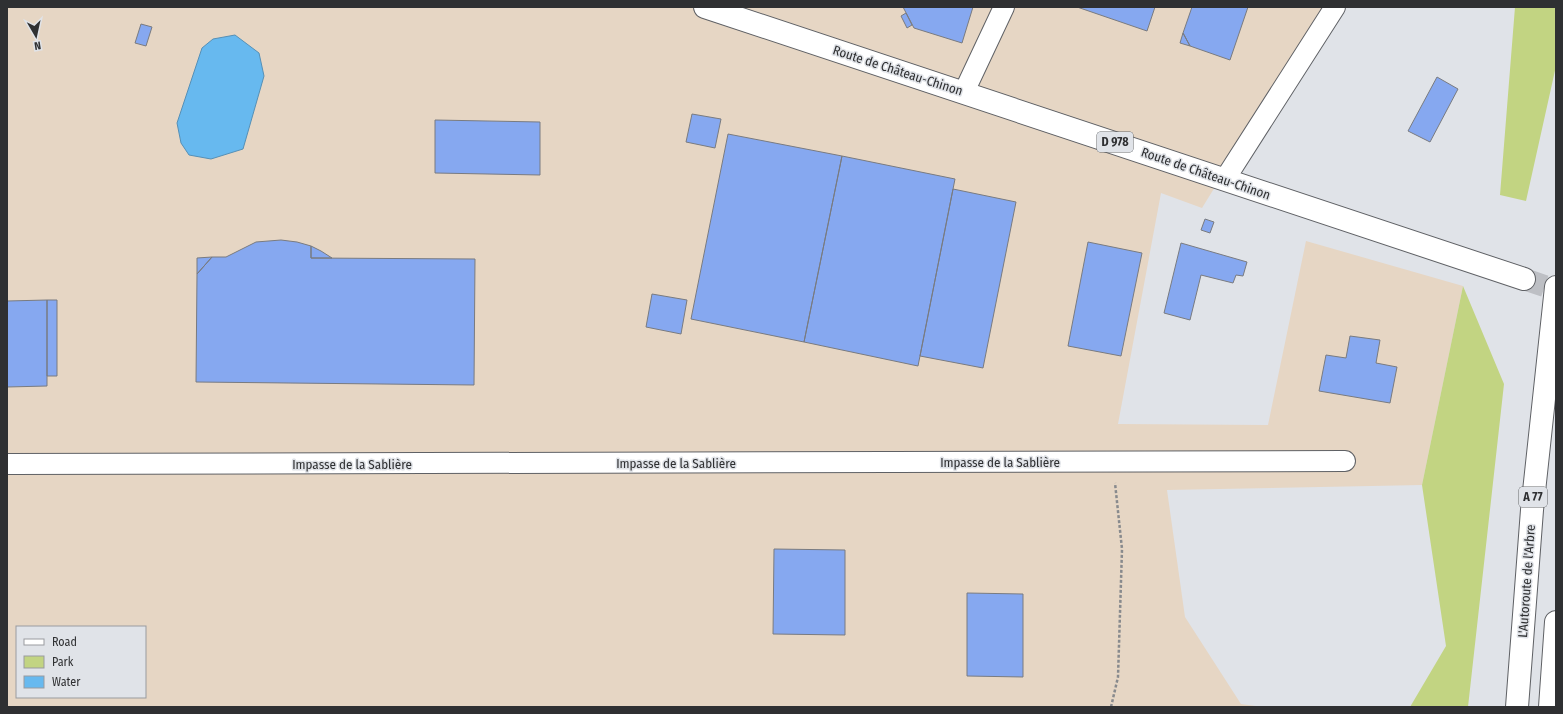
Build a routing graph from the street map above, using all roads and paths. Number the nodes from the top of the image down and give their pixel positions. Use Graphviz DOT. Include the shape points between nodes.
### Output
graph roads {
  1 [pos="705,7"];
  2 [pos="1004,7"];
  3 [pos="1335,7"];
  4 [pos="964,92"];
  5 [pos="1225,179"];
  6 [pos="1524,279"];
  7 [pos="1556,287"];
  8 [pos="1345,461"];
  9 [pos="1113,462"];
  10 [pos="7,464"];
  11 [pos="1556,622"];
  12 [pos="1111,707"];
  13 [pos="1517,707"];
  14 [pos="1550,707"];
  1 -- 4 [label="main road, Route de Château-Chinon / D 978"];
  2 -- 4 [label="street"];
  3 -- 5 [label="street"];
  4 -- 5 [label="main road, Route de Château-Chinon / D 978"];
  5 -- 6 [label="main road, Route de Château-Chinon / D 978"];
  7 -- 13 [label="main road, L'Autoroute de l'Arbre / A 77" via="1532,510"];
  8 -- 9 [label="street, Impasse de la Sablière"];
  9 -- 10 [label="street, Impasse de la Sablière"];
  9 -- 12 [label="path" via="1122,549 1118,677"];
  11 -- 14 [label="main road"];
}
